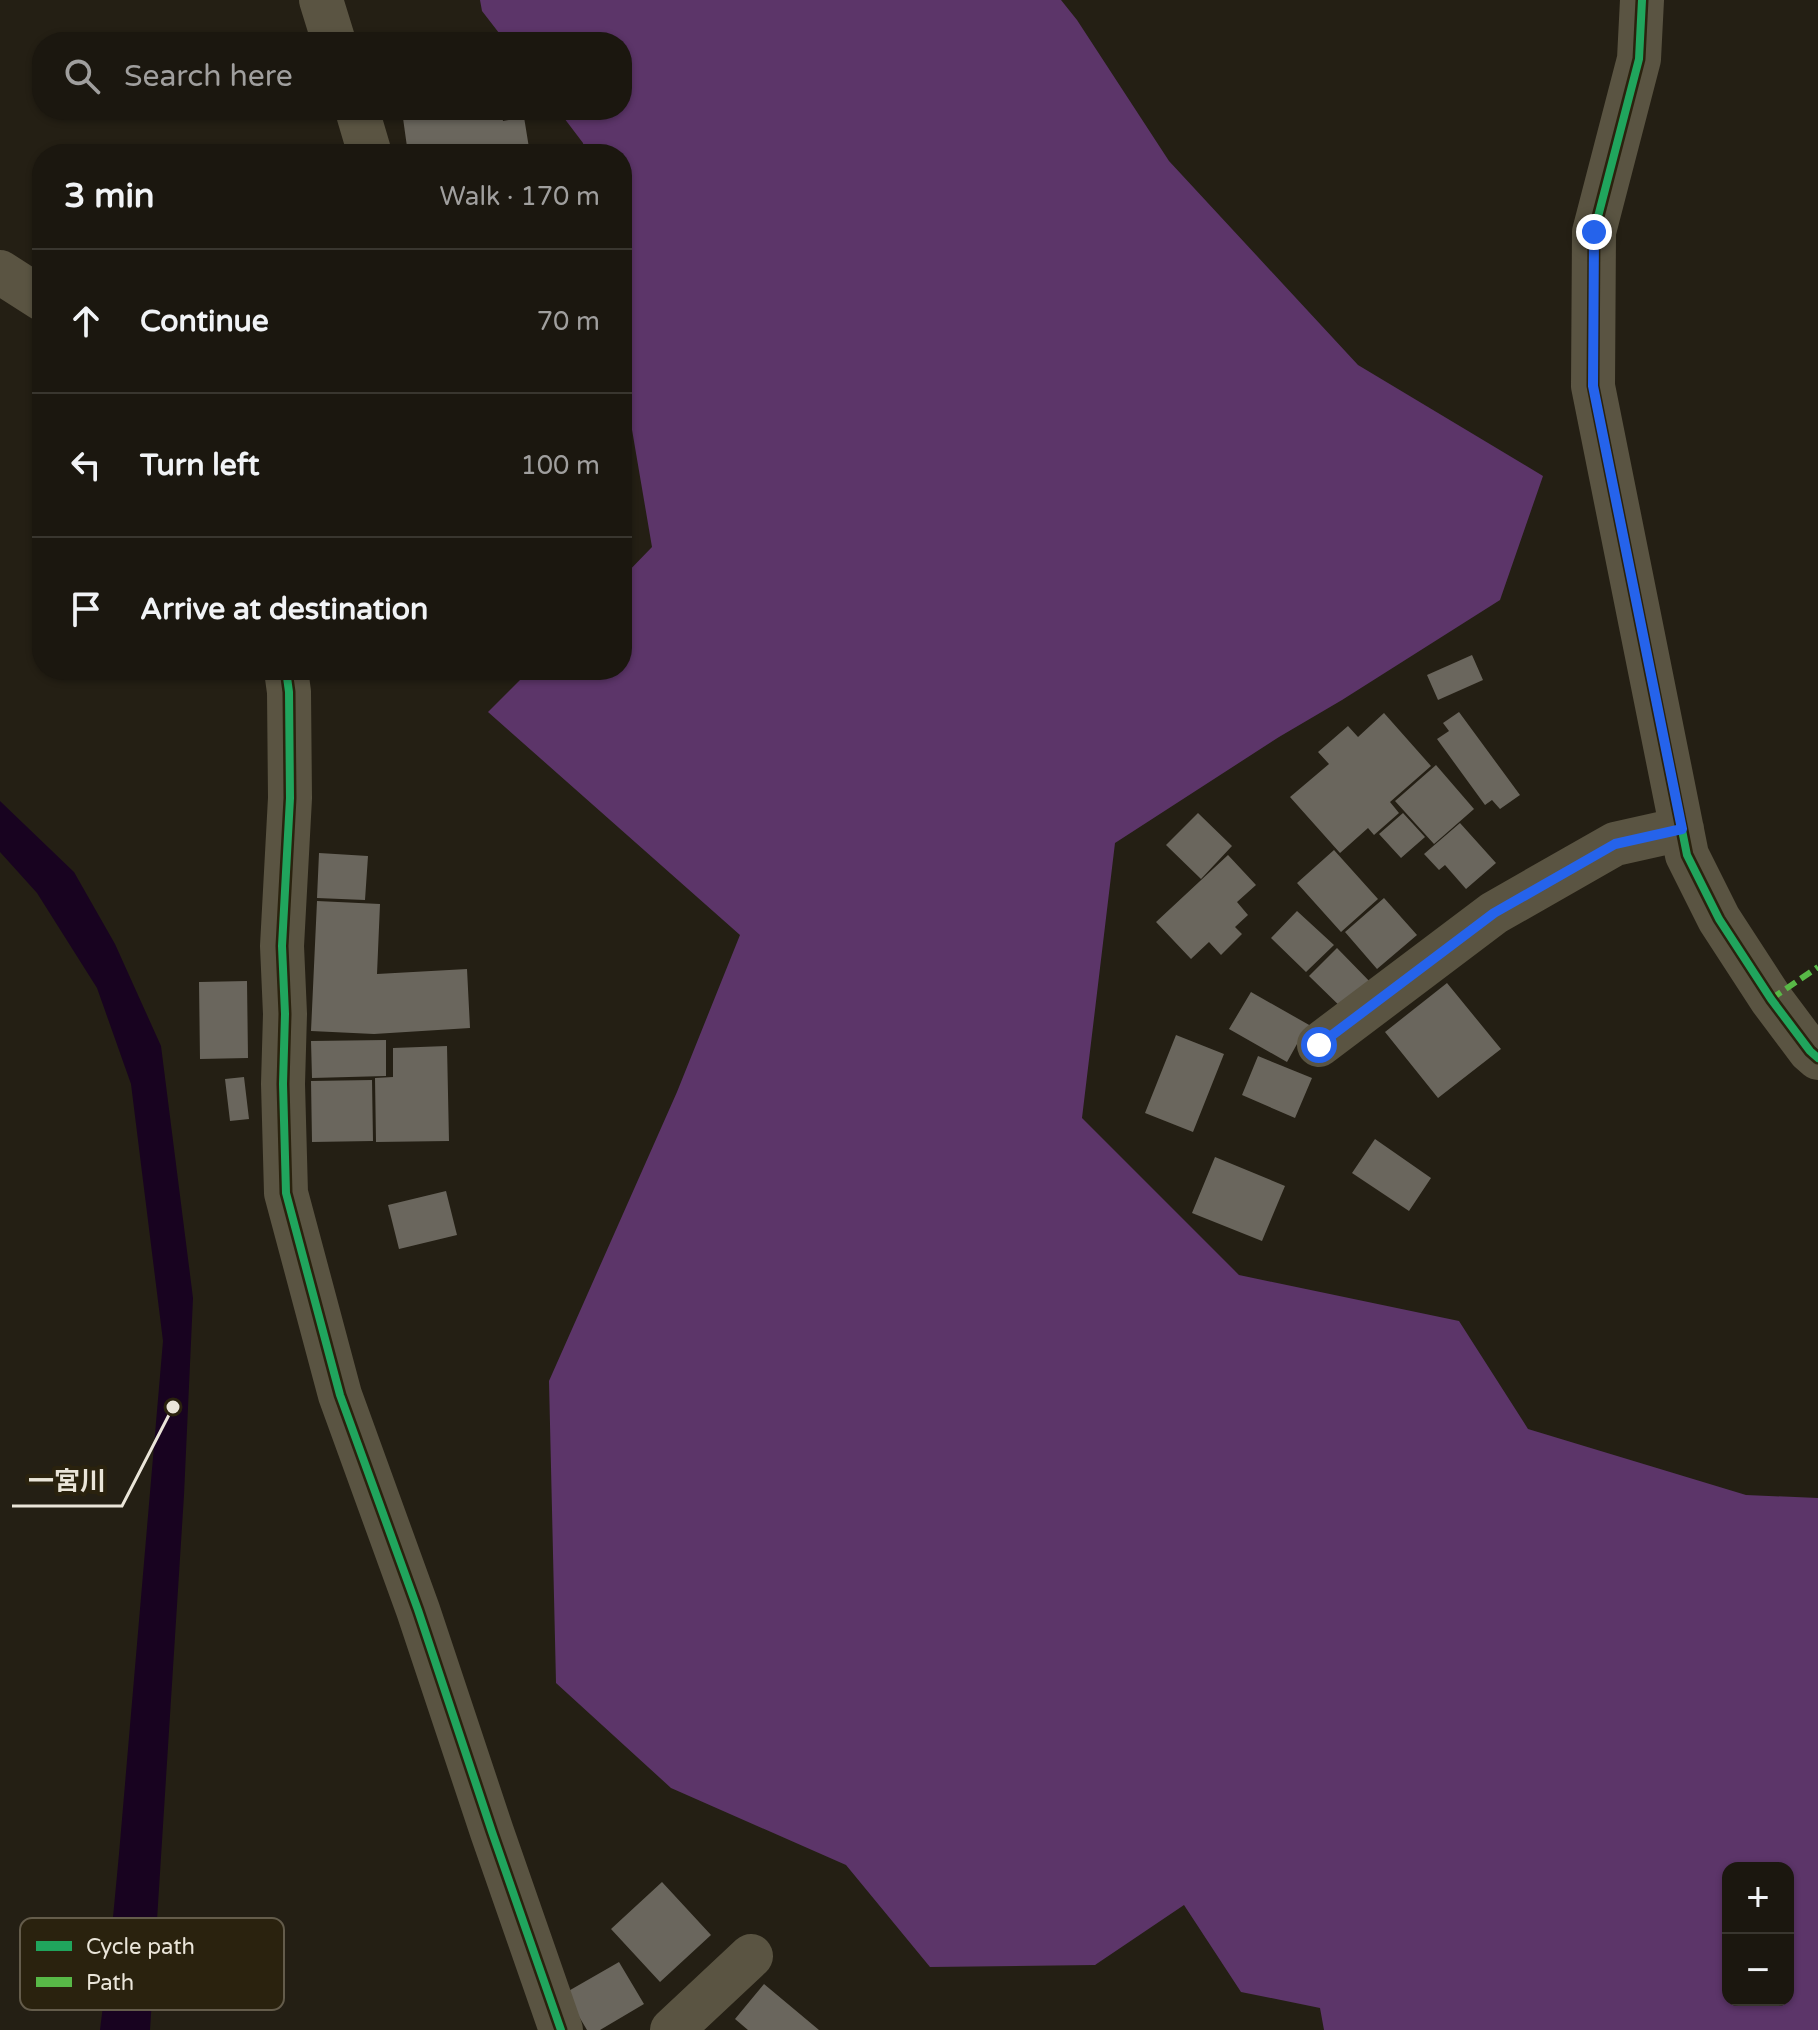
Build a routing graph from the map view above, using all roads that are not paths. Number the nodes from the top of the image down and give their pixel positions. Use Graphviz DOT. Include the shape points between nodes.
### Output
graph roads {
  1 [pos="321,0"];
  2 [pos="1642,0"];
  3 [pos="331,32"];
  4 [pos="360,120"];
  5 [pos="367,144"];
  6 [pos="0,272"];
  7 [pos="32,293"];
  8 [pos="287,680"];
  9 [pos="1682,829"];
  10 [pos="1319,1045"];
  11 [pos="1818,1058"];
  12 [pos="751,1956"];
  13 [pos="561,2030"];
  14 [pos="672,2030"];
  1 -- 3 [label="street"];
  2 -- 9 [label="street" via="1639,59 1594,232 1593,386"];
  4 -- 5 [label="street"];
  6 -- 7 [label="street"];
  8 -- 13 [label="street" via="290,798 282,946 286,1193 340,1395"];
  9 -- 10 [label="street" via="1615,844 1494,913"];
  9 -- 11 [label="street" via="1687,855 1719,919 1771,999"];
  12 -- 14 [label="street"];
}
